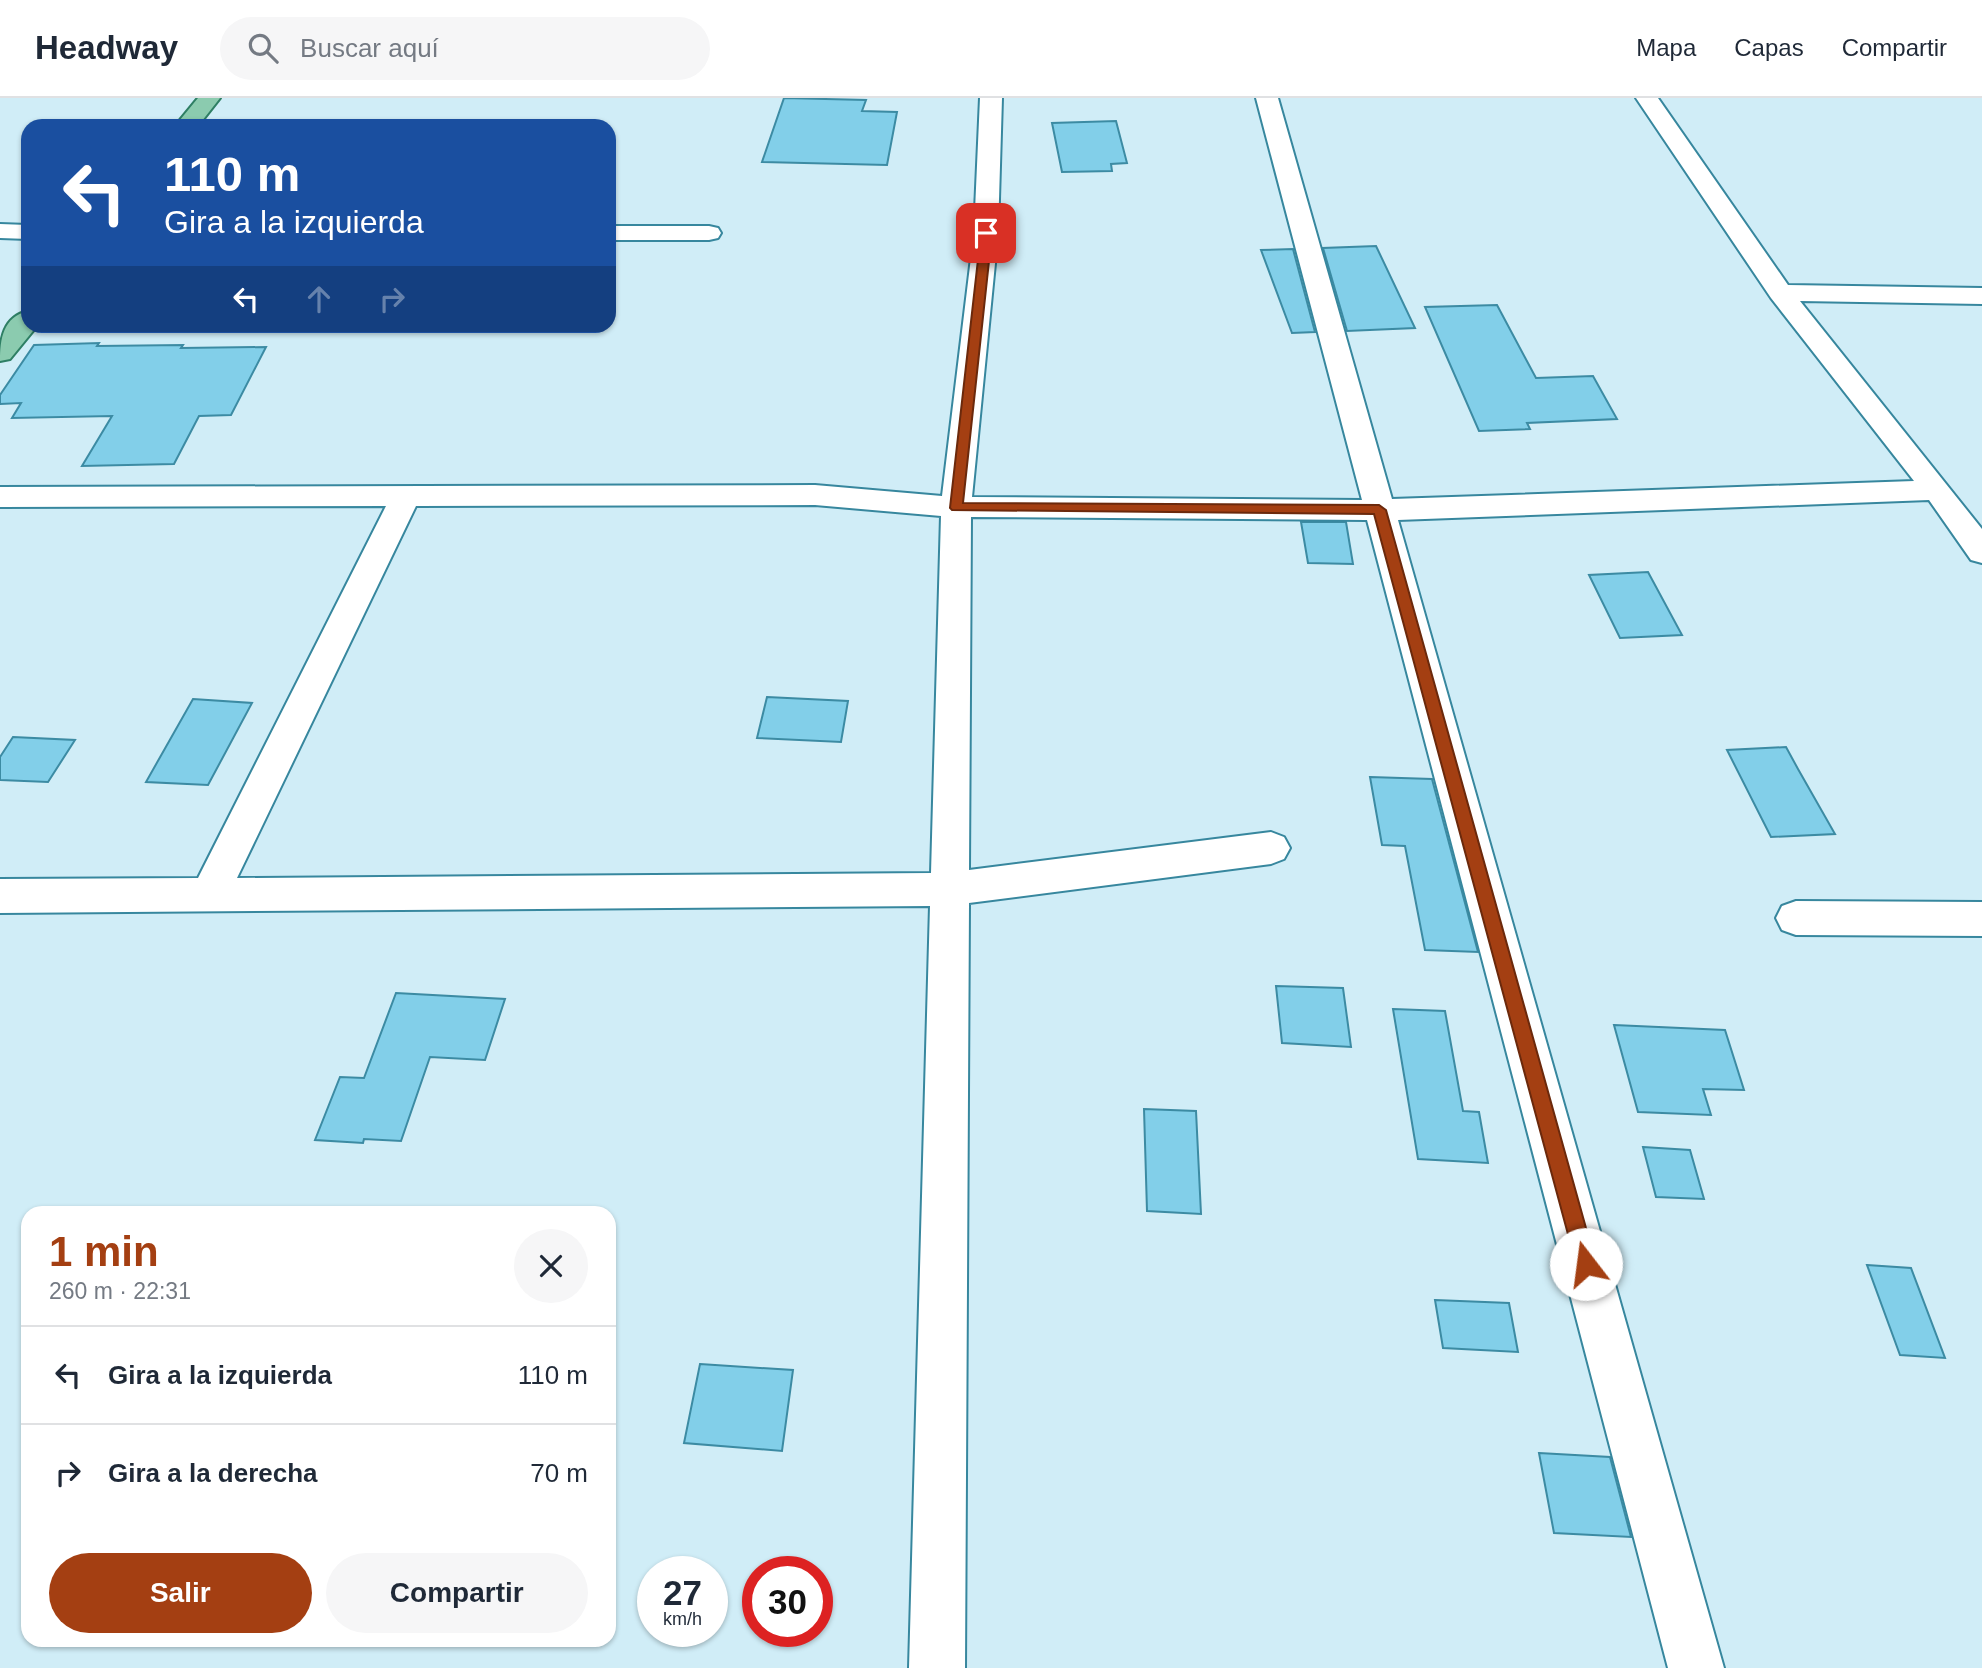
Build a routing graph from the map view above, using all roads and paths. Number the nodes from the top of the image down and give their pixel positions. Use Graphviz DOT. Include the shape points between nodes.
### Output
graph roads {
  1 [pos="209,98"];
  2 [pos="991,98"];
  3 [pos="1267,98"];
  4 [pos="1647,98"];
  5 [pos="192,119"];
  6 [pos="0,231"];
  7 [pos="21,232"];
  8 [pos="616,233"];
  9 [pos="709,233"];
  10 [pos="1780,293"];
  11 [pos="1982,296"];
  12 [pos="21,328"];
  13 [pos="0,353"];
  14 [pos="1937,490"];
  15 [pos="406,496"];
  16 [pos="0,497"];
  17 [pos="956,508"];
  18 [pos="1379,510"];
  19 [pos="1982,552"];
  20 [pos="1270,848"];
  21 [pos="951,889"];
  22 [pos="209,894"];
  23 [pos="0,897"];
  24 [pos="1796,918"];
  25 [pos="1982,919"];
  26 [pos="937,1668"];
  27 [pos="1696,1668"];
  1 -- 5 [label="main road"];
  2 -- 17 [label="street" via="986,233"];
  3 -- 18 [label="street"];
  4 -- 10 [label="street"];
  6 -- 7 [label="street"];
  8 -- 9 [label="street"];
  10 -- 11 [label="street"];
  10 -- 14 [label="street"];
  12 -- 13 [label="main road"];
  14 -- 18 [label="street"];
  14 -- 19 [label="street"];
  15 -- 16 [label="street"];
  15 -- 17 [label="street" via="815,495"];
  15 -- 22 [label="street"];
  17 -- 18 [label="street"];
  17 -- 21 [label="street"];
  18 -- 27 [label="street"];
  20 -- 21 [label="street"];
  21 -- 22 [label="street"];
  21 -- 26 [label="street"];
  22 -- 23 [label="street"];
  24 -- 25 [label="street"];
}
